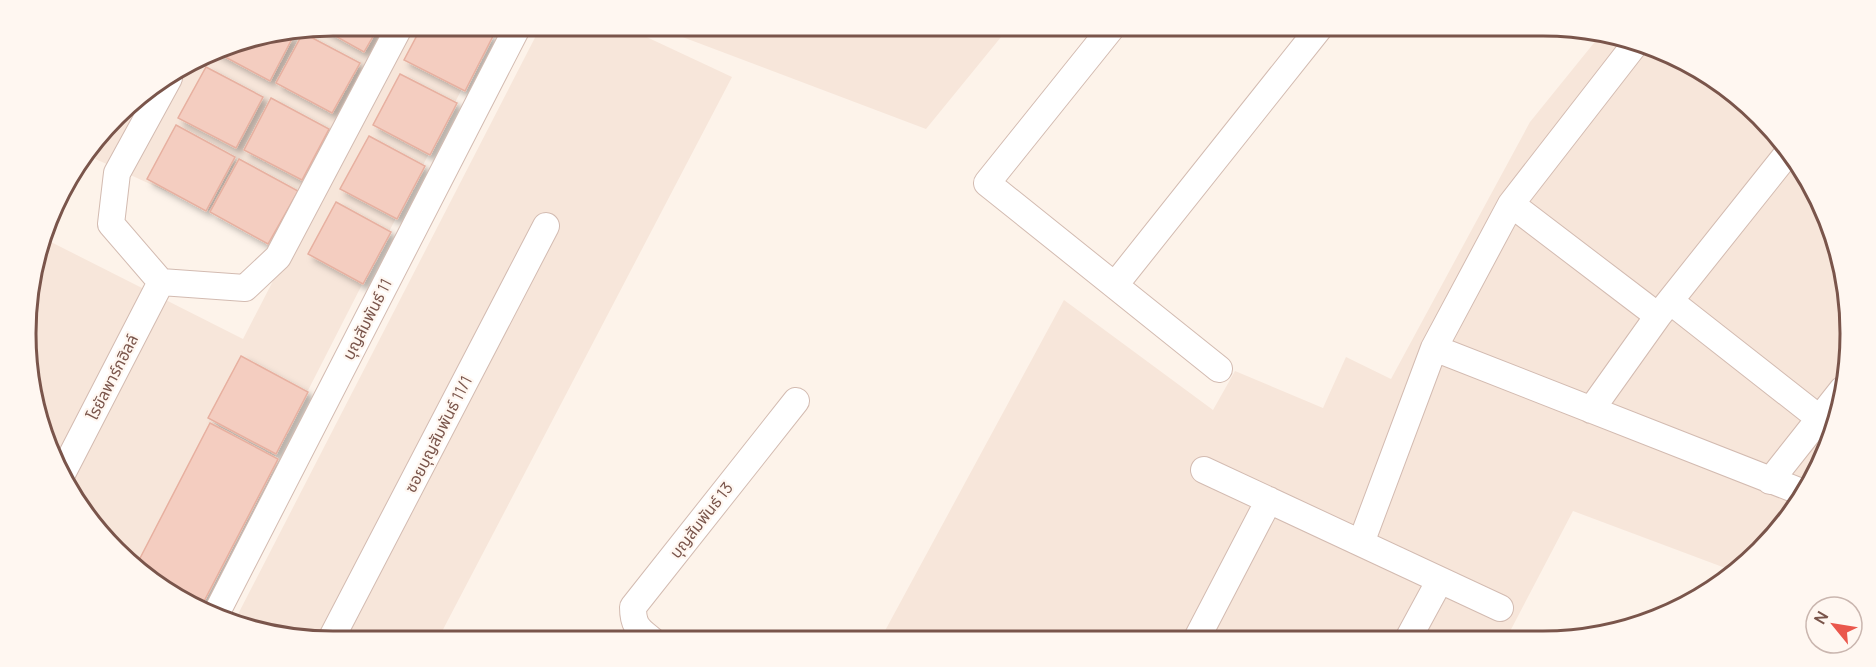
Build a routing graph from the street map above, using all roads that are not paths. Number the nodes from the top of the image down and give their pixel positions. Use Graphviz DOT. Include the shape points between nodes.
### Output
graph roads {
  1 [pos="395,36"];
  2 [pos="513,36"];
  3 [pos="1105,36"];
  4 [pos="1313,36"];
  5 [pos="1631,50"];
  6 [pos="163,90"];
  7 [pos="1783,158"];
  8 [pos="1511,204"];
  9 [pos="546,226"];
  10 [pos="161,282"];
  11 [pos="1115,285"];
  12 [pos="1664,309"];
  13 [pos="1434,348"];
  14 [pos="1219,369"];
  15 [pos="796,401"];
  16 [pos="1831,403"];
  17 [pos="1591,410"];
  18 [pos="1820,418"];
  19 [pos="67,465"];
  20 [pos="1204,470"];
  21 [pos="1770,481"];
  22 [pos="1795,490"];
  23 [pos="1269,500"];
  24 [pos="1361,543"];
  25 [pos="1440,580"];
  26 [pos="219,608"];
  27 [pos="1500,608"];
  28 [pos="335,631"];
  29 [pos="641,631"];
  30 [pos="1201,631"];
  31 [pos="1412,631"];
  1 -- 10 [label="street" via="278,257 244,288"];
  2 -- 26 [label="street, บุญสัมพันธ์ 11"];
  3 -- 11 [label="street" via="987,183"];
  4 -- 11 [label="street"];
  5 -- 8 [label="street"];
  6 -- 10 [label="street" via="117,173 111,224"];
  7 -- 12 [label="street"];
  8 -- 12 [label="street"];
  8 -- 13 [label="street"];
  9 -- 28 [label="street, ซอยบุญสัมพันธ์ 11/1"];
  10 -- 19 [label="street, โรยัลพาร์กฮิลล์"];
  11 -- 14 [label="street"];
  12 -- 17 [label="street"];
  12 -- 18 [label="street"];
  13 -- 17 [label="street"];
  13 -- 24 [label="street"];
  15 -- 29 [label="street, บุญสัมพันธ์ 13" via="633,607 636,627"];
  16 -- 18 [label="street"];
  17 -- 21 [label="street"];
  18 -- 21 [label="street"];
  20 -- 23 [label="street"];
  21 -- 22 [label="street"];
  23 -- 24 [label="street"];
  23 -- 30 [label="street"];
  24 -- 25 [label="street"];
  25 -- 27 [label="street"];
  25 -- 31 [label="street"];
}
